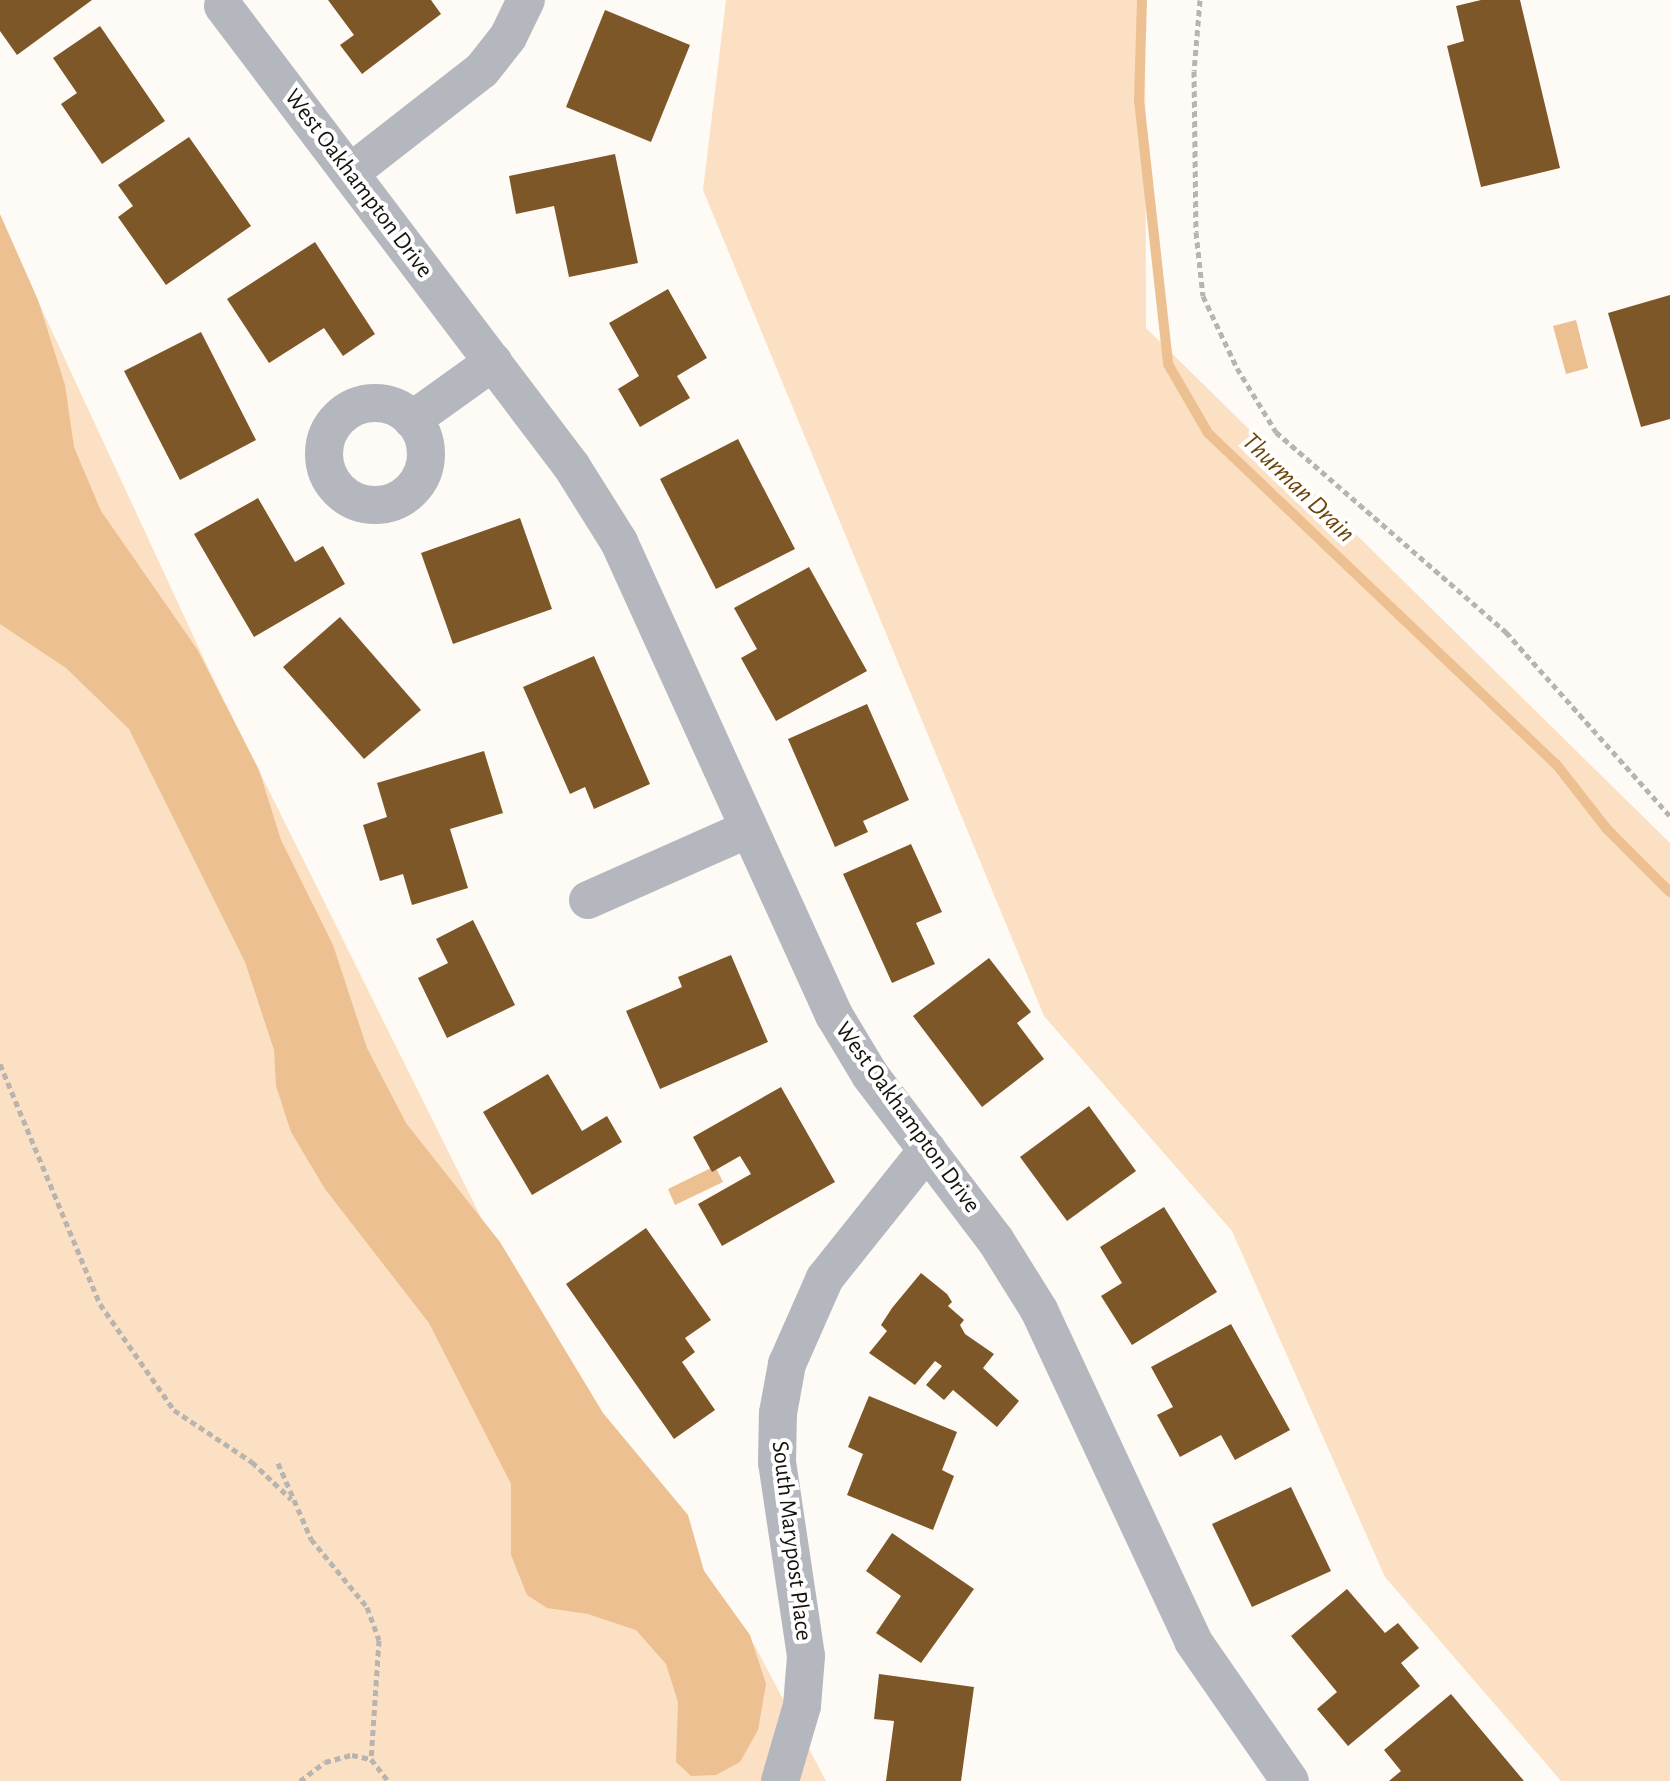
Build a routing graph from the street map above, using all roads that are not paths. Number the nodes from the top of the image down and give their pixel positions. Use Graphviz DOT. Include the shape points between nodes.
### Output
graph roads {
  1 [pos="526,0"];
  2 [pos="219,2"];
  3 [pos="350,173"];
  4 [pos="493,362"];
  5 [pos="412,420"];
  6 [pos="748,829"];
  7 [pos="588,900"];
  8 [pos="927,1150"];
  9 [pos="780,1781"];
  10 [pos="1290,1781"];
  1 -- 3 [label="street" via="508,37 482,70"];
  2 -- 3 [label="street, West Oakhampton Drive"];
  3 -- 4 [label="street, West Oakhampton Drive"];
  4 -- 5 [label="street"];
  4 -- 6 [label="street, West Oakhampton Drive" via="572,467 619,542"];
  6 -- 7 [label="street"];
  6 -- 8 [label="street, West Oakhampton Drive" via="834,1015"];
  8 -- 9 [label="street, South Marypost Place" via="825,1278 787,1364 777,1463 806,1656 802,1706"];
  8 -- 10 [label="street, West Oakhampton Drive" via="996,1241 1039,1310 1193,1641"];
}
